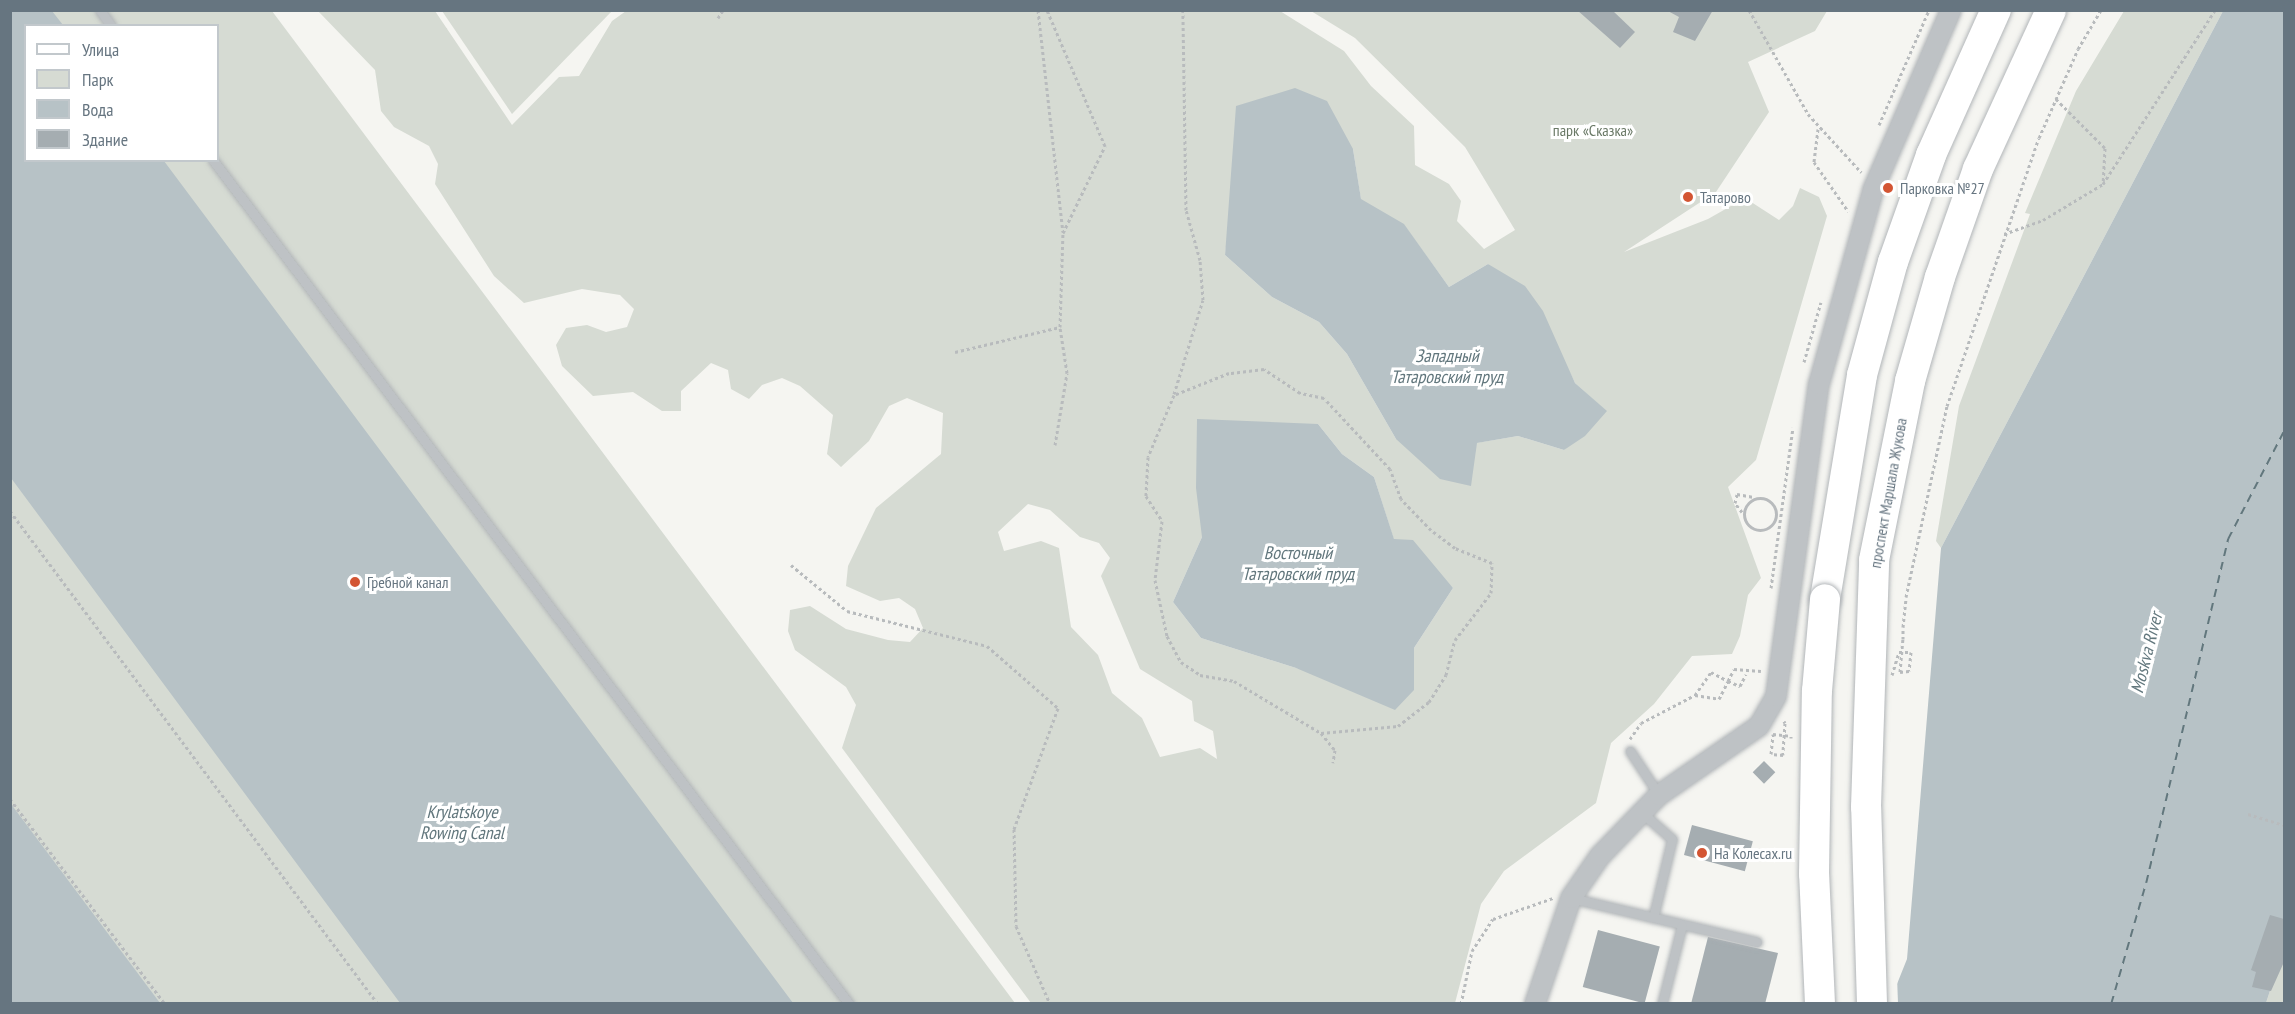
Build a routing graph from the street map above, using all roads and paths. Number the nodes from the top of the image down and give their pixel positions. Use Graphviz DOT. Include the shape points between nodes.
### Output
graph roads {
  1 [pos="100,10"];
  2 [pos="723,10"];
  3 [pos="1038,10"];
  4 [pos="1047,10"];
  5 [pos="1183,10"];
  6 [pos="1749,10"];
  7 [pos="1929,10"];
  8 [pos="1951,10"];
  9 [pos="1996,10"];
  10 [pos="2051,10"];
  11 [pos="2101,10"];
  12 [pos="2215,10"];
  13 [pos="718,18"];
  14 [pos="110,24"];
  15 [pos="2056,99"];
  16 [pos="1818,129"];
  17 [pos="1877,130"];
  18 [pos="215,162"];
  19 [pos="1865,162"];
  20 [pos="1861,172"];
  21 [pos="1858,182"];
  22 [pos="2103,184"];
  23 [pos="1852,202"];
  24 [pos="1849,212"];
  25 [pos="1845,224"];
  26 [pos="1063,233"];
  27 [pos="2004,234"];
  28 [pos="1824,291"];
  29 [pos="1060,327"];
  30 [pos="956,352"];
  31 [pos="1803,370"];
  32 [pos="1174,395"];
  33 [pos="1795,414"];
  34 [pos="1055,445"];
  35 [pos="1754,497"];
  36 [pos="10,511"];
  37 [pos="1742,512"];
  38 [pos="1777,514"];
  39 [pos="791,565"];
  40 [pos="1770,598"];
  41 [pos="1764,659"];
  42 [pos="1762,670"];
  43 [pos="1746,674"];
  44 [pos="1896,674"];
  45 [pos="1728,681"];
  46 [pos="1760,681"];
  47 [pos="1695,695"];
  48 [pos="1785,723"];
  49 [pos="1322,733"];
  50 [pos="1630,751"];
  51 [pos="1791,755"];
  52 [pos="1333,763"];
  53 [pos="1659,795"];
  54 [pos="10,799"];
  55 [pos="1640,811"];
  56 [pos="2248,814"];
  57 [pos="2284,825"];
  58 [pos="1562,895"];
  59 [pos="1551,908"];
  60 [pos="1653,918"];
  61 [pos="1682,925"];
  62 [pos="1757,942"];
  63 [pos="165,1004"];
  64 [pos="378,1004"];
  65 [pos="849,1004"];
  66 [pos="1050,1004"];
  67 [pos="1461,1004"];
  68 [pos="1535,1004"];
  69 [pos="1662,1004"];
  70 [pos="1820,1004"];
  71 [pos="1872,1004"];
  1 -- 14 [label="lane"];
  2 -- 13 [label="path"];
  3 -- 26 [label="path"];
  4 -- 26 [label="path" via="1105,146"];
  5 -- 32 [label="path" via="1186,210 1200,260 1203,300"];
  6 -- 16 [label="path"];
  7 -- 17 [label="path"];
  8 -- 53 [label="street" via="1873,190 1819,384 1776,696 1759,726 1743,741"];
  9 -- 70 [label="main road, bridge" via="1931,155 1893,262 1862,375 1836,520 1817,691 1814,874"];
  10 -- 71 [label="main road, проспект Маршала Жукова, bridge" via="1978,169 1940,277 1910,381 1884,505 1868,651"];
  11 -- 15 [label="path"];
  12 -- 22 [label="path"];
  15 -- 22 [label="path" via="2105,147"];
  15 -- 27 [label="path"];
  16 -- 20 [label="path"];
  16 -- 24 [label="path" via="1814,162"];
  18 -- 65 [label="lane"];
  19 -- 20 [label="path"];
  20 -- 21 [label="path"];
  22 -- 27 [label="path" via="2043,220"];
  23 -- 24 [label="path"];
  24 -- 25 [label="path"];
  26 -- 29 [label="path"];
  27 -- 44 [label="path" via="1947,406 1907,587 1903,627 1902,650 1901,661 1900,672 1909,671 1911,652 1905,652 1899,652"];
  28 -- 31 [label="path"];
  29 -- 30 [label="path"];
  29 -- 34 [label="path" via="1066,373"];
  32 -- 49 [label="path" via="1148,457 1146,496 1162,521 1155,580 1167,636 1181,662 1200,675 1234,681"];
  32 -- 49 [label="path" via="1229,373 1264,369 1300,393 1324,398 1390,468 1401,499 1431,530 1455,548 1492,563 1491,592 1455,640 1446,675 1429,702 1398,726"];
  33 -- 38 [label="path"];
  35 -- 37 [label="path"];
  35 -- 37 [label="path" via="1737,494 1735,503"];
  35 -- 38 [label="path" via="1773,503"];
  36 -- 64 [label="path"];
  37 -- 38 [label="path" via="1746,523 1758,531"];
  38 -- 40 [label="path"];
  39 -- 66 [label="path" via="847,611 987,646 1058,708 1014,829 1016,926"];
  41 -- 42 [label="path"];
  42 -- 43 [label="path"];
  42 -- 46 [label="path"];
  43 -- 45 [label="path" via="1734,669"];
  43 -- 45 [label="path" via="1740,686"];
  45 -- 47 [label="path" via="1719,699"];
  45 -- 47 [label="path" via="1711,672"];
  47 -- 50 [label="path" via="1641,723 1632,734"];
  48 -- 51 [label="path" via="1784,734 1784,744 1783,755 1771,754 1773,734 1782,735 1791,736"];
  49 -- 52 [label="path" via="1335,750"];
  50 -- 53 [label="lane"];
  53 -- 55 [label="street"];
  54 -- 63 [label="path"];
  55 -- 58 [label="street"];
  55 -- 60 [label="lane" via="1672,839"];
  56 -- 57 [label="path"];
  58 -- 59 [label="path"];
  58 -- 60 [label="lane"];
  58 -- 67 [label="path" via="1493,919 1472,951"];
  58 -- 68 [label="street"];
  60 -- 61 [label="lane"];
  61 -- 62 [label="lane"];
  61 -- 69 [label="lane"];
}
